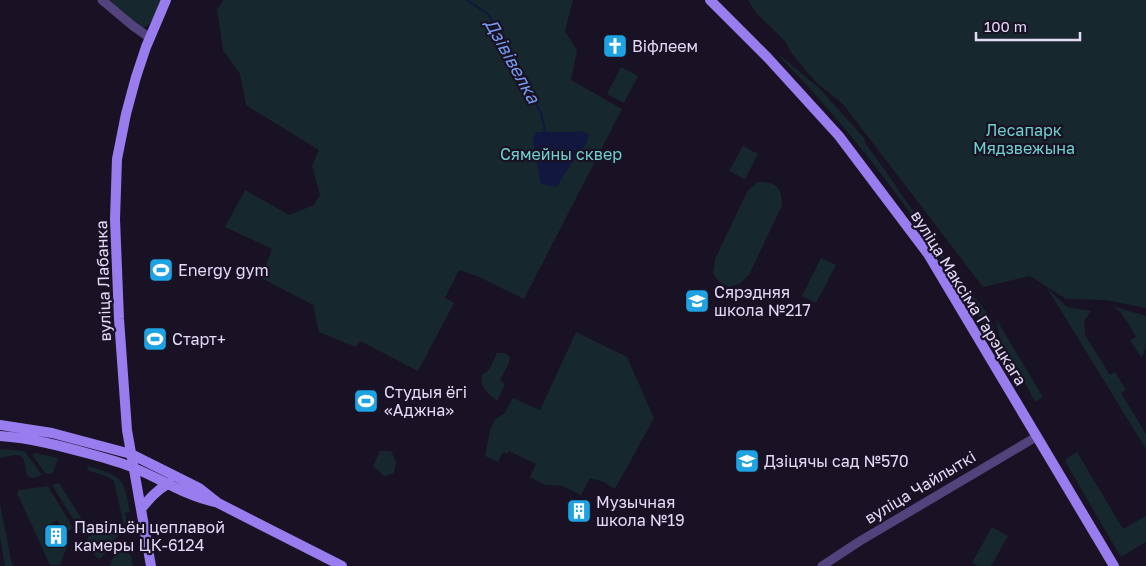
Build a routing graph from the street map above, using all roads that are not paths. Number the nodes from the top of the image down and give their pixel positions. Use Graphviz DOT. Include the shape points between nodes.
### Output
graph roads {
  1 [pos="102,0"];
  2 [pos="166,0"];
  3 [pos="710,0"];
  4 [pos="150,38"];
  5 [pos="0,425"];
  6 [pos="127,430"];
  7 [pos="0,436"];
  8 [pos="1036,437"];
  9 [pos="105,447"];
  10 [pos="131,454"];
  11 [pos="133,468"];
  12 [pos="168,483"];
  13 [pos="218,503"];
  14 [pos="141,508"];
  15 [pos="151,566"];
  16 [pos="342,566"];
  17 [pos="822,566"];
  18 [pos="1114,566"];
  1 -- 4 [label="street"];
  2 -- 4 [label="main road, вуліца Лабанка"];
  3 -- 8 [label="main road, вуліца Максіма Гарэцкага" via="839,136 928,254"];
  4 -- 6 [label="main road, вуліца Лабанка" via="136,77 117,159 117,285"];
  5 -- 9 [label="main road" via="52,432"];
  6 -- 9 [label="main road" via="120,441"];
  6 -- 10 [label="main road, вуліца Лабанка"];
  7 -- 11 [label="main road" via="56,445"];
  8 -- 17 [label="street, вуліца Чайлыткі"];
  8 -- 18 [label="main road, вуліца Максіма Гарэцкага"];
  9 -- 10 [label="main road"];
  10 -- 11 [label="main road, вуліца Лабанка"];
  10 -- 13 [label="main road" via="199,488"];
  11 -- 12 [label="main road"];
  11 -- 14 [label="main road, вуліца Лабанка"];
  12 -- 13 [label="main road"];
  12 -- 14 [label="main road"];
  13 -- 16 [label="main road"];
  14 -- 15 [label="main road, вуліца Лабанка"];
}
